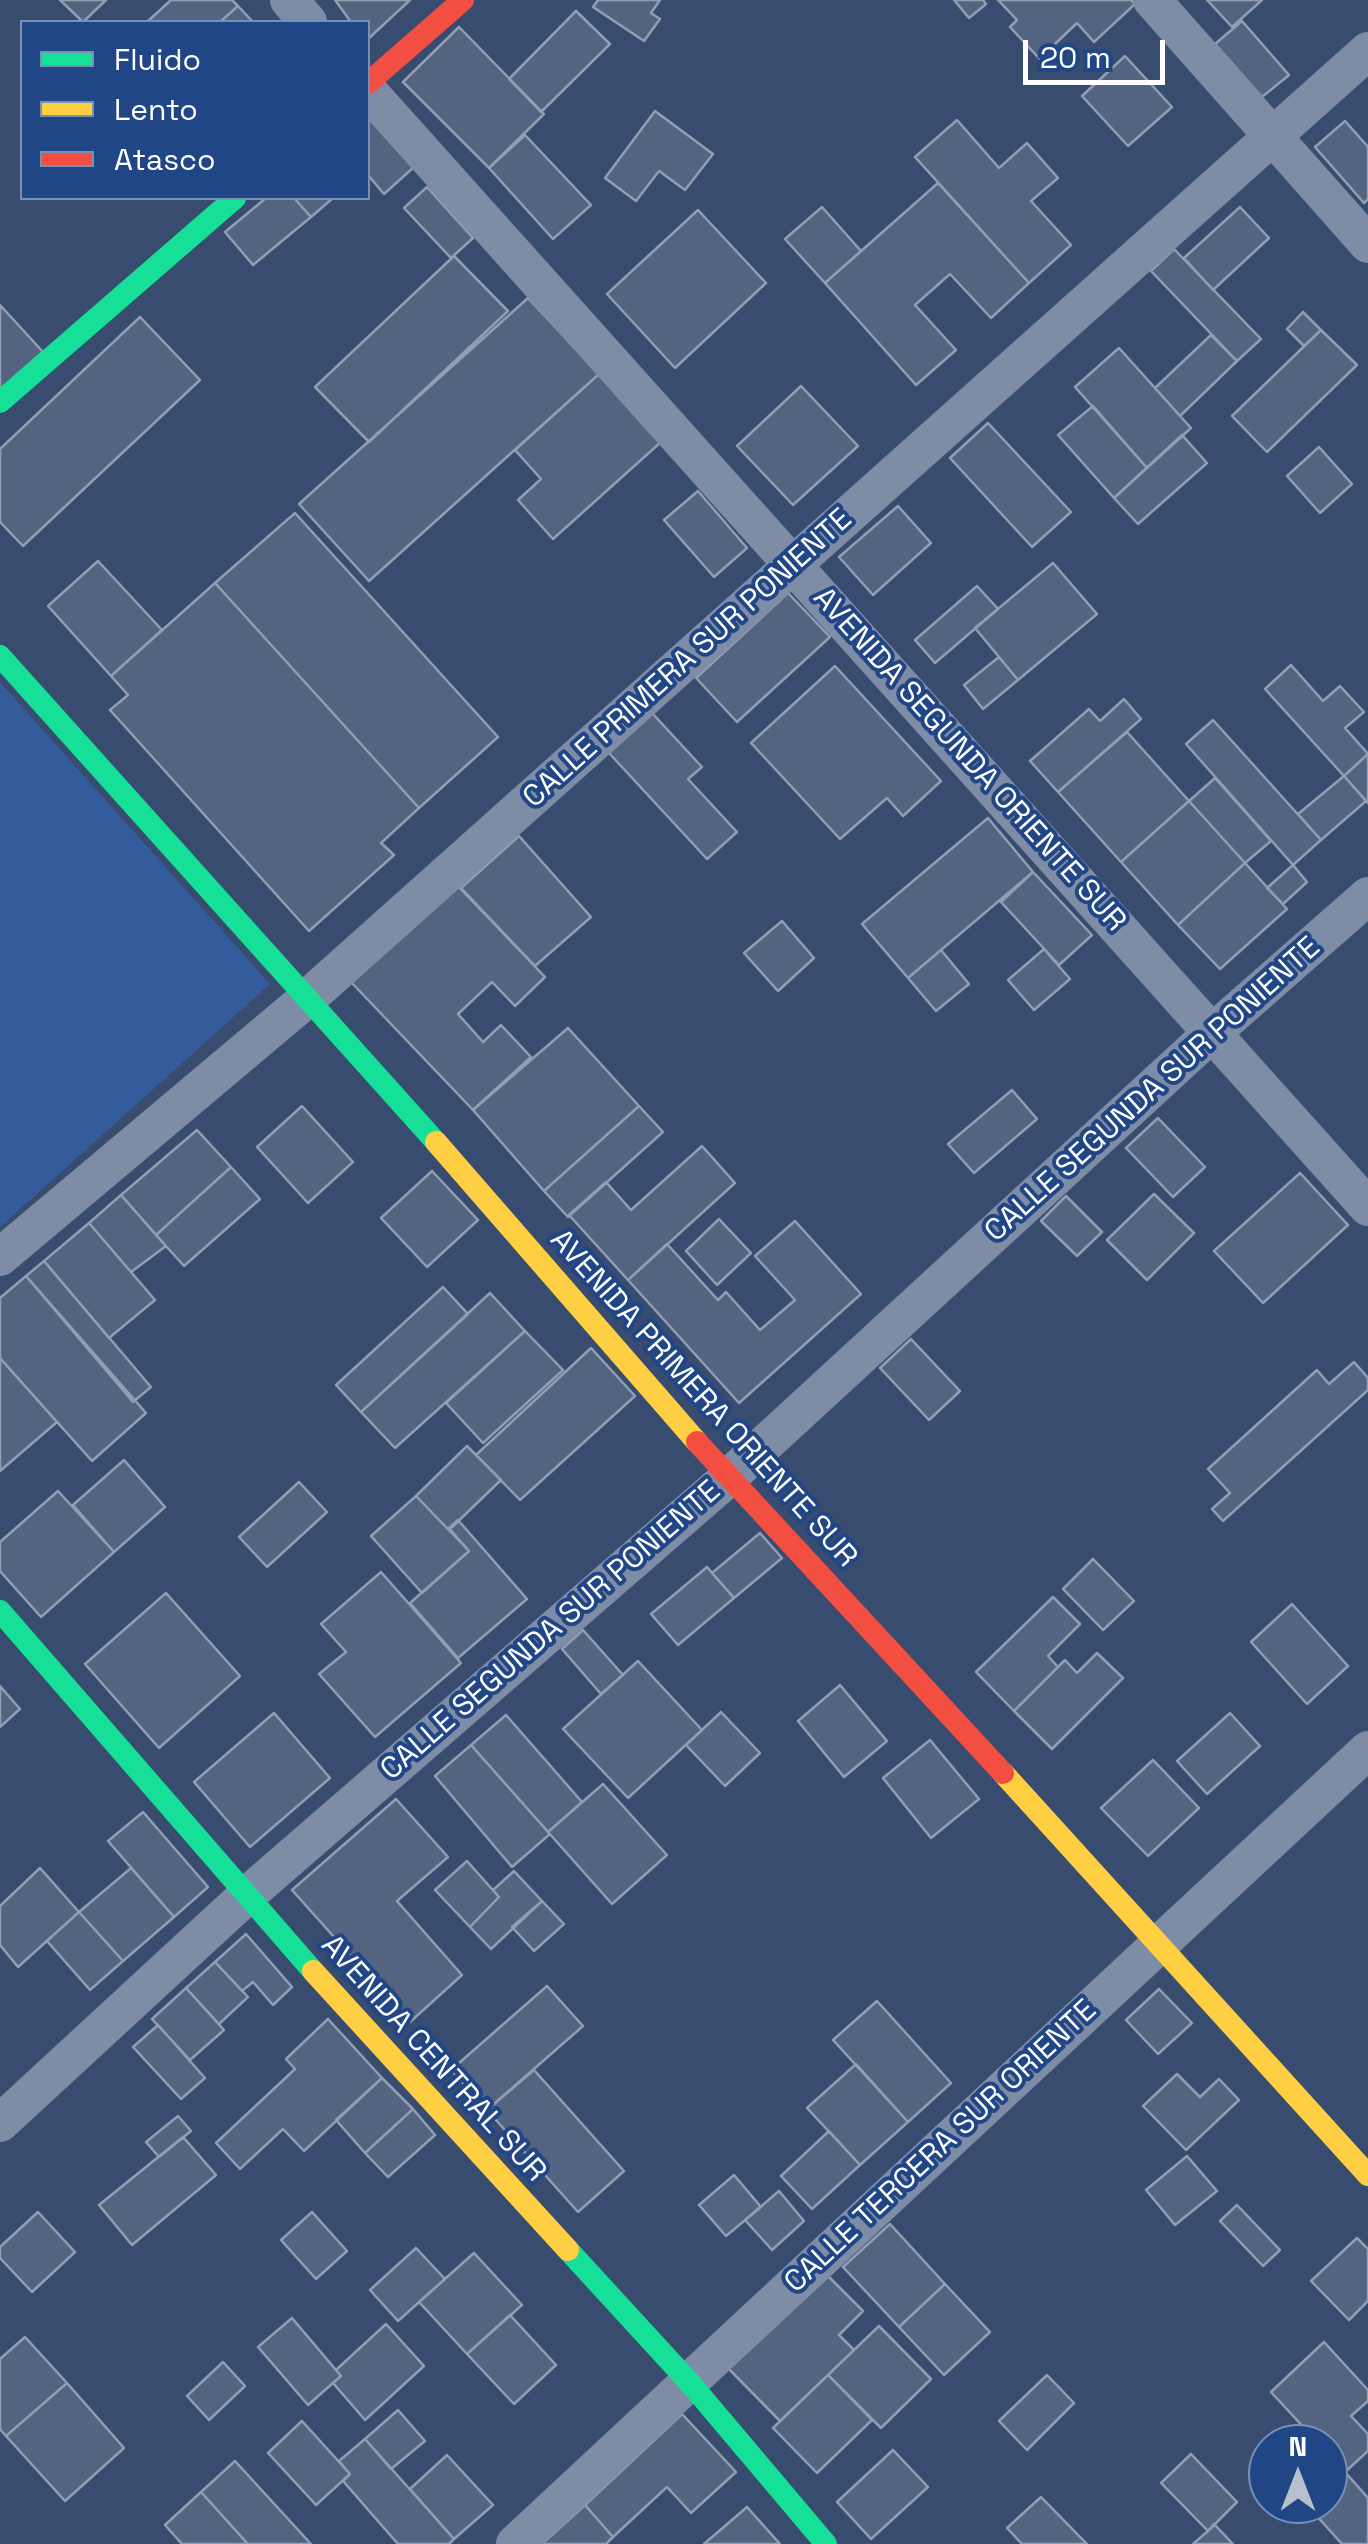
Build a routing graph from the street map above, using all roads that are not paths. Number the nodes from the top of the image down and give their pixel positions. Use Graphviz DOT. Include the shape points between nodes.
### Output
graph roads {
  1 [pos="288,0"];
  2 [pos="463,0"];
  3 [pos="1152,0"];
  4 [pos="306,20"];
  5 [pos="1368,52"];
  6 [pos="370,81"];
  7 [pos="370,93"];
  8 [pos="1272,138"];
  9 [pos="233,200"];
  10 [pos="1368,244"];
  11 [pos="0,402"];
  12 [pos="794,564"];
  13 [pos="0,656"];
  14 [pos="1368,896"];
  15 [pos="309,997"];
  16 [pos="1213,1032"];
  17 [pos="1368,1207"];
  18 [pos="0,1257"];
  19 [pos="728,1478"];
  20 [pos="0,1611"];
  21 [pos="1368,1750"];
  22 [pos="244,1896"];
  23 [pos="1160,1942"];
  24 [pos="0,2124"];
  25 [pos="1368,2175"];
  26 [pos="690,2384"];
  27 [pos="514,2544"];
  28 [pos="826,2544"];
  1 -- 4 [label="street"];
  2 -- 6 [label="street"];
  3 -- 8 [label="street"];
  5 -- 8 [label="street, CALLE PRIMERA SUR PONIENTE"];
  7 -- 12 [label="street, AVENIDA SEGUNDA ORIENTE SUR"];
  8 -- 10 [label="street"];
  8 -- 12 [label="street, CALLE PRIMERA SUR PONIENTE"];
  9 -- 11 [label="street"];
  12 -- 15 [label="street, CALLE PRIMERA SUR PONIENTE"];
  12 -- 16 [label="street, AVENIDA SEGUNDA ORIENTE SUR"];
  13 -- 15 [label="street, AVENIDA PRIMERA ORIENTE SUR"];
  14 -- 16 [label="street, CALLE SEGUNDA SUR PONIENTE"];
  15 -- 18 [label="street, CALLE PRIMERA SUR PONIENTE"];
  15 -- 19 [label="street, AVENIDA PRIMERA ORIENTE SUR"];
  16 -- 17 [label="street, AVENIDA SEGUNDA ORIENTE SUR"];
  16 -- 19 [label="street, CALLE SEGUNDA SUR PONIENTE"];
  19 -- 22 [label="street, CALLE SEGUNDA SUR PONIENTE"];
  19 -- 23 [label="street, AVENIDA PRIMERA ORIENTE SUR"];
  20 -- 22 [label="street, AVENIDA CENTRAL SUR"];
  21 -- 23 [label="street, CALLE TERCERA SUR ORIENTE"];
  22 -- 24 [label="street, CALLE SEGUNDA SUR PONIENTE"];
  22 -- 26 [label="street, AVENIDA CENTRAL SUR"];
  23 -- 25 [label="street, AVENIDA PRIMERA ORIENTE SUR"];
  23 -- 26 [label="street, CALLE TERCERA SUR ORIENTE"];
  26 -- 27 [label="street, CALLE TERCERA SUR ORIENTE"];
  26 -- 28 [label="street, AVENIDA CENTRAL SUR"];
}
